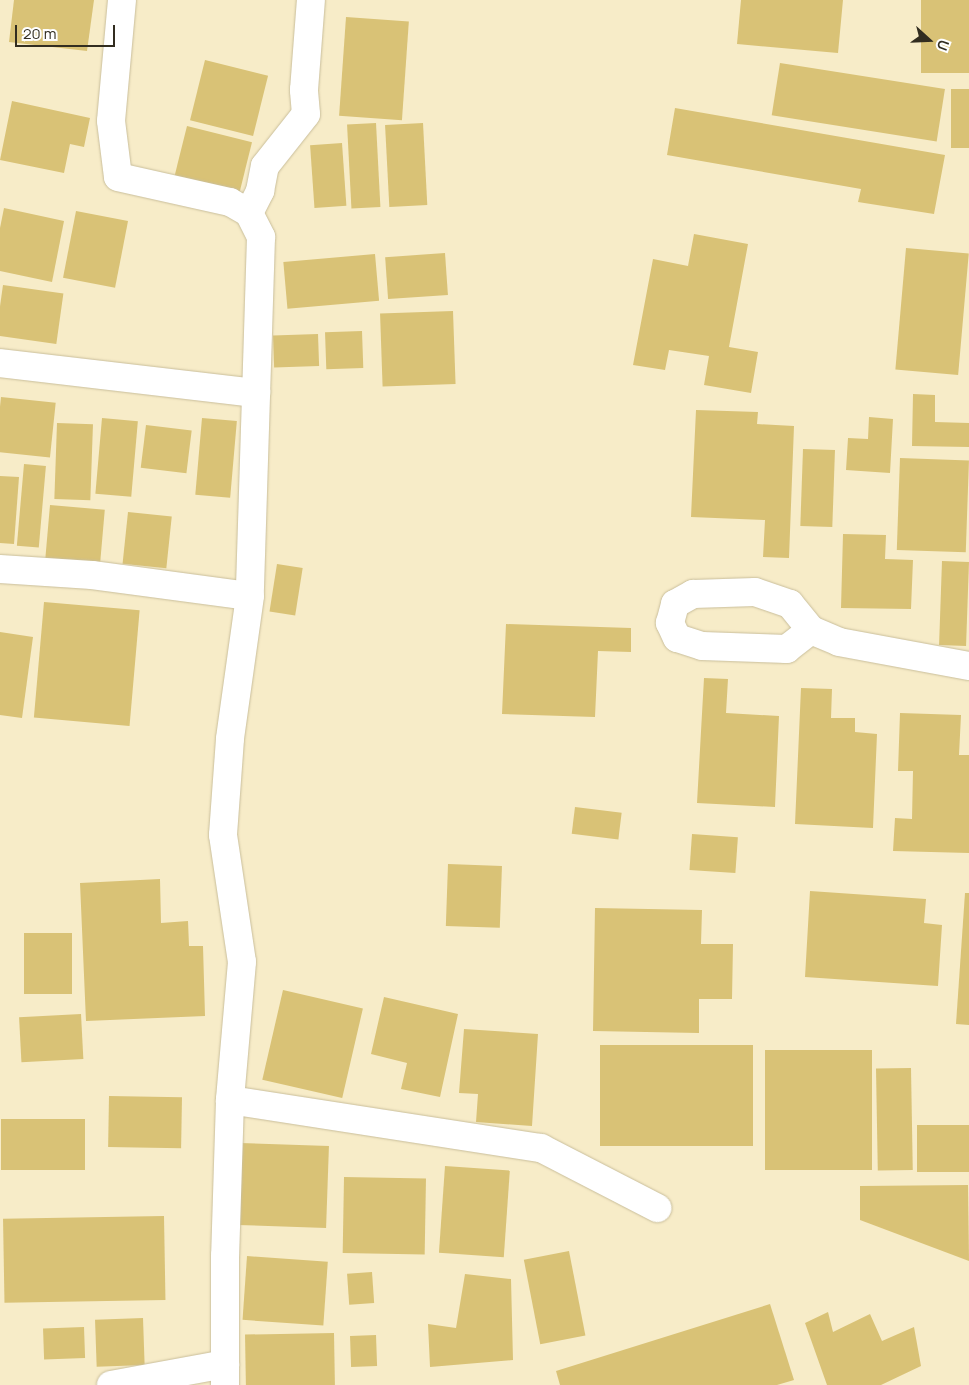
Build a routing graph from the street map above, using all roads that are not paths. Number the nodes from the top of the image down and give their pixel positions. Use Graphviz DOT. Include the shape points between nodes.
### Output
graph roads {
  1 [pos="122,0"];
  2 [pos="311,0"];
  3 [pos="249,213"];
  4 [pos="0,363"];
  5 [pos="256,393"];
  6 [pos="0,569"];
  7 [pos="250,596"];
  8 [pos="811,630"];
  9 [pos="969,666"];
  10 [pos="230,1100"];
  11 [pos="657,1208"];
  12 [pos="225,1374"];
  13 [pos="112,1385"];
  1 -- 3 [label="street" via="111,121 118,177 230,202"];
  2 -- 3 [label="street" via="304,90 306,114 265,166 260,191"];
  3 -- 5 [label="street" via="261,237"];
  4 -- 5 [label="street"];
  5 -- 7 [label="street"];
  6 -- 7 [label="street" via="92,575"];
  7 -- 10 [label="street" via="230,739 223,835 242,962"];
  8 -- 9 [label="street" via="839,642"];
  10 -- 11 [label="street" via="541,1148"];
  10 -- 12 [label="street"];
  12 -- 13 [label="street"];
}
